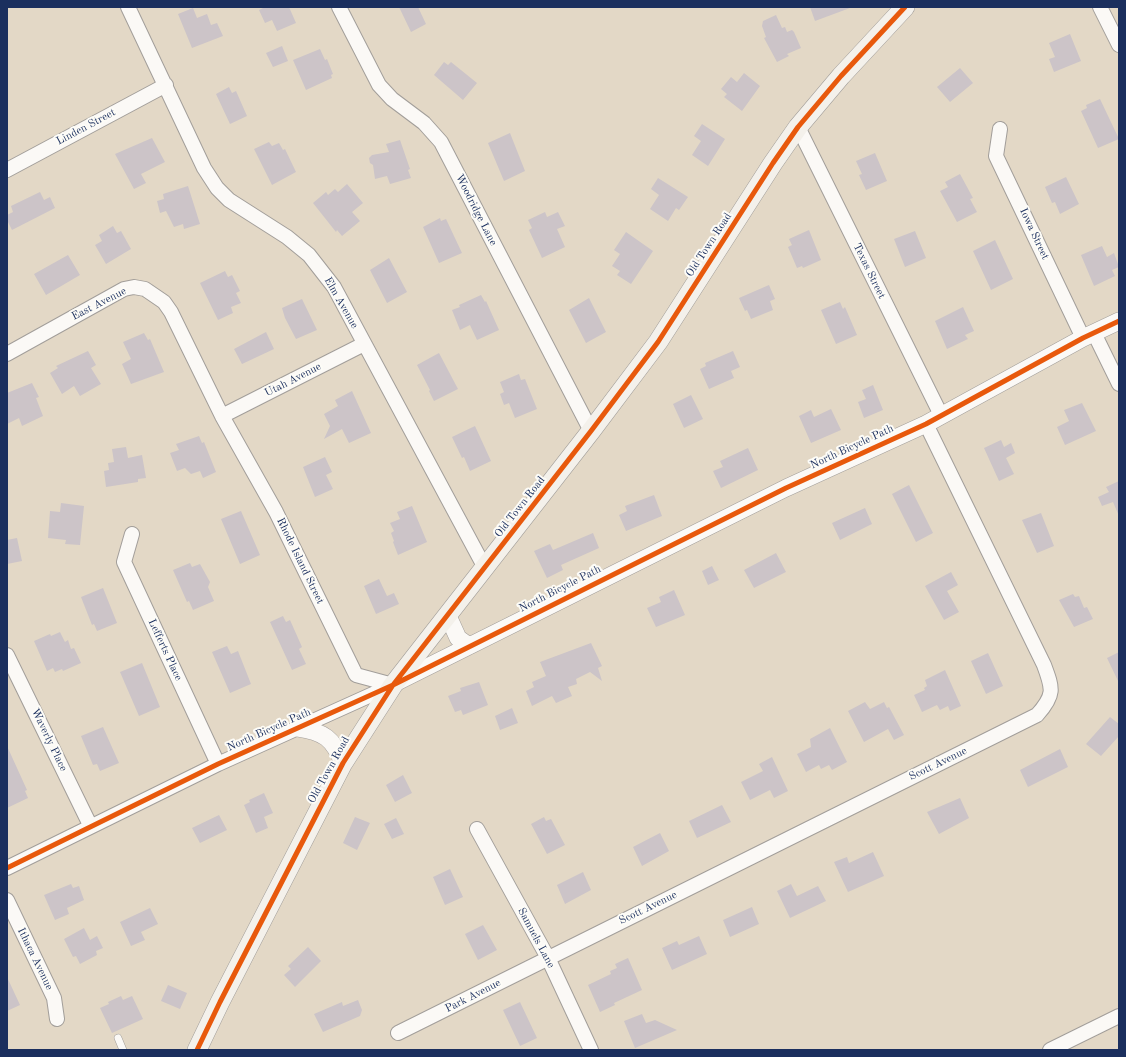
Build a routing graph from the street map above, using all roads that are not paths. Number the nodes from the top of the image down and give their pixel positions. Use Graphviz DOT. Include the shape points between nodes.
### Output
graph roads {
  1 [pos="128,7"];
  2 [pos="339,7"];
  3 [pos="905,7"];
  4 [pos="1100,7"];
  5 [pos="1119,45"];
  6 [pos="166,85"];
  7 [pos="798,127"];
  8 [pos="1000,129"];
  9 [pos="7,170"];
  10 [pos="1119,321"];
  11 [pos="1088,335"];
  12 [pos="364,344"];
  13 [pos="7,354"];
  14 [pos="1119,384"];
  15 [pos="941,415"];
  16 [pos="222,416"];
  17 [pos="926,424"];
  18 [pos="591,431"];
  19 [pos="132,534"];
  20 [pos="485,568"];
  21 [pos="448,616"];
  22 [pos="469,646"];
  23 [pos="7,655"];
  24 [pos="393,685"];
  25 [pos="298,728"];
  26 [pos="343,763"];
  27 [pos="218,764"];
  28 [pos="90,825"];
  29 [pos="477,829"];
  30 [pos="7,868"];
  31 [pos="7,900"];
  32 [pos="548,958"];
  33 [pos="1119,1016"];
  34 [pos="57,1019"];
  35 [pos="398,1033"];
  36 [pos="118,1038"];
  37 [pos="123,1050"];
  38 [pos="197,1050"];
  39 [pos="591,1050"];
  40 [pos="1050,1050"];
  1 -- 6 [label="street, Elm Avenue"];
  2 -- 18 [label="street, Woodridge Lane" via="379,86 424,123 441,142"];
  3 -- 7 [label="main road, Old Town Road"];
  4 -- 5 [label="street"];
  6 -- 9 [label="street, Linden Street"];
  6 -- 12 [label="street, Elm Avenue" via="204,168 217,188 229,200 287,237 309,255 334,287"];
  7 -- 15 [label="street, Texas Street"];
  7 -- 18 [label="main road, Old Town Road" via="658,342"];
  8 -- 11 [label="street, Iowa Street" via="996,156"];
  10 -- 11 [label="street, North Bicycle Path"];
  11 -- 14 [label="street, Iowa Street"];
  11 -- 15 [label="street, North Bicycle Path"];
  12 -- 16 [label="street, Utah Avenue"];
  12 -- 20 [label="street, Elm Avenue"];
  13 -- 16 [label="street, East Avenue" via="124,289 145,289 164,302"];
  15 -- 17 [label="street, North Bicycle Path"];
  16 -- 24 [label="street, Rhode Island Street" via="276,512 356,675"];
  17 -- 22 [label="street, North Bicycle Path" via="786,488"];
  17 -- 32 [label="street, Scott Avenue" via="1044,665 1051,685 1049,702 1037,715"];
  18 -- 20 [label="main road, Old Town Road"];
  19 -- 27 [label="street, Lefferts Place" via="124,562"];
  20 -- 21 [label="main road, Old Town Road"];
  21 -- 22 [label="street" via="458,638"];
  21 -- 24 [label="main road, Old Town Road"];
  22 -- 24 [label="street, North Bicycle Path"];
  23 -- 28 [label="street, Waverly Place"];
  24 -- 25 [label="street, North Bicycle Path"];
  24 -- 26 [label="main road, Old Town Road"];
  25 -- 26 [label="street" via="321,733 328,738 337,748"];
  25 -- 27 [label="street, North Bicycle Path"];
  26 -- 38 [label="main road, Old Town Road"];
  27 -- 28 [label="street, North Bicycle Path"];
  28 -- 30 [label="street, North Bicycle Path"];
  29 -- 32 [label="street, Samuels Lane"];
  31 -- 34 [label="street, Ithaca Avenue" via="54,998"];
  32 -- 35 [label="street, Park Avenue"];
  32 -- 39 [label="street, Samuels Lane"];
  33 -- 40 [label="street"];
  36 -- 37 [label="lane"];
}
